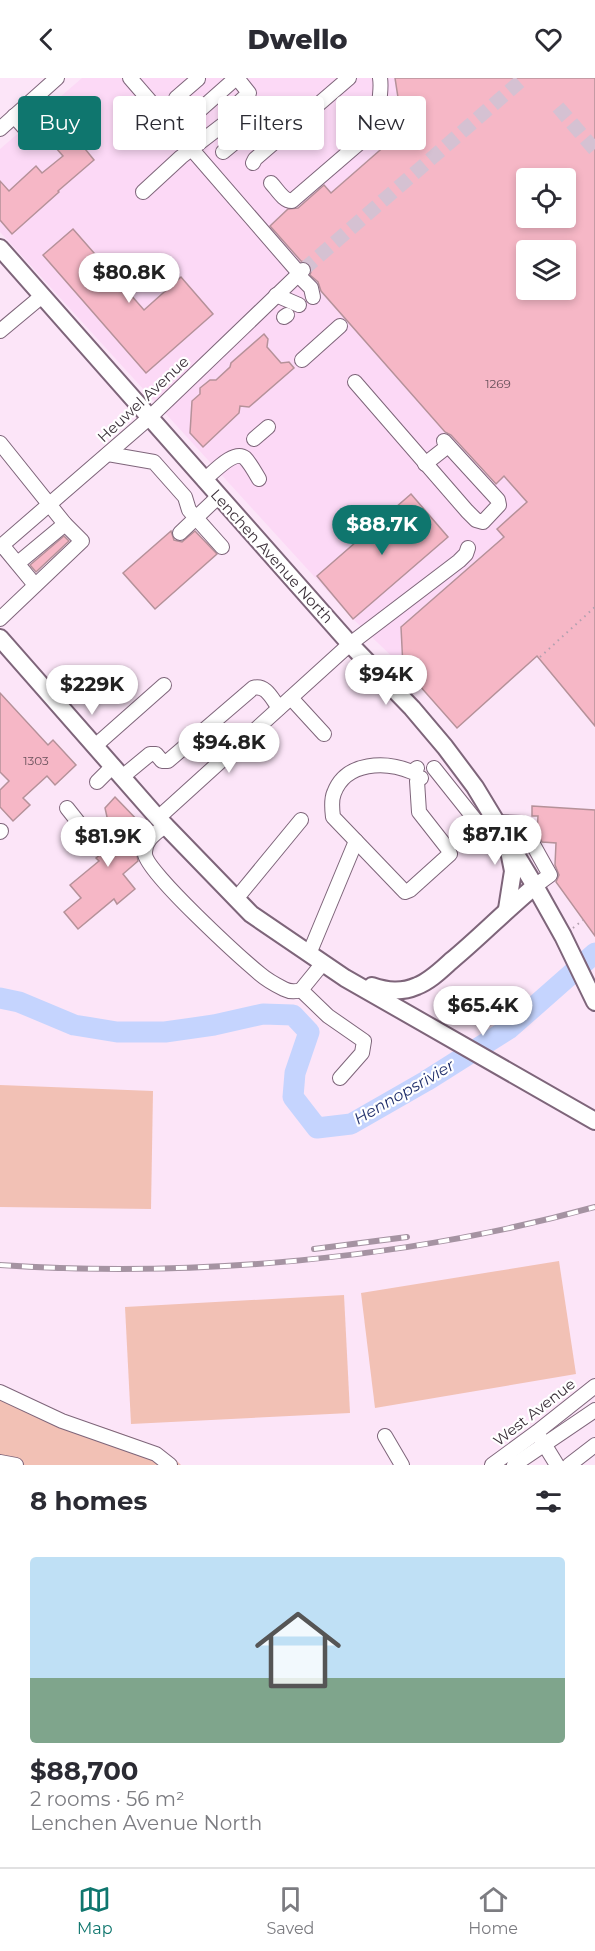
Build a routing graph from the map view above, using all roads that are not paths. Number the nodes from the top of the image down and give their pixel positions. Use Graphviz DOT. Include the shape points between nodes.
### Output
graph roads {
  1 [pos="57,78"];
  2 [pos="130,78"];
  3 [pos="237,78"];
  4 [pos="349,78"];
  5 [pos="380,78"];
  6 [pos="198,79"];
  7 [pos="146,96"];
  8 [pos="178,96"];
  9 [pos="324,100"];
  10 [pos="206,105"];
  11 [pos="14,116"];
  12 [pos="18,121"];
  13 [pos="0,129"];
  14 [pos="218,129"];
  15 [pos="206,133"];
  16 [pos="206,138"];
  17 [pos="191,150"];
  18 [pos="193,150"];
  19 [pos="225,150"];
  20 [pos="266,150"];
  21 [pos="223,152"];
  22 [pos="253,163"];
  23 [pos="271,183"];
  24 [pos="143,192"];
  25 [pos="0,248"];
  26 [pos="300,273"];
  27 [pos="276,295"];
  28 [pos="42,296"];
  29 [pos="313,297"];
  30 [pos="298,305"];
  31 [pos="340,326"];
  32 [pos="0,332"];
  33 [pos="302,360"];
  34 [pos="355,382"];
  35 [pos="149,418"];
  36 [pos="268,427"];
  37 [pos="254,439"];
  38 [pos="0,443"];
  39 [pos="108,454"];
  40 [pos="31,457"];
  41 [pos="425,464"];
  42 [pos="20,467"];
  43 [pos="259,478"];
  44 [pos="204,480"];
  45 [pos="219,496"];
  46 [pos="50,503"];
  47 [pos="196,517"];
  48 [pos="65,524"];
  49 [pos="180,532"];
  50 [pos="1,546"];
  51 [pos="222,547"];
  52 [pos="468,548"];
  53 [pos="18,563"];
  54 [pos="35,585"];
  55 [pos="0,619"];
  56 [pos="0,638"];
  57 [pos="350,644"];
  58 [pos="164,685"];
  59 [pos="291,698"];
  60 [pos="279,708"];
  61 [pos="324,734"];
  62 [pos="95,746"];
  63 [pos="434,768"];
  64 [pos="118,772"];
  65 [pos="97,782"];
  66 [pos="67,808"];
  67 [pos="301,820"];
  68 [pos="162,822"];
  69 [pos="477,822"];
  70 [pos="496,822"];
  71 [pos="86,832"];
  72 [pos="356,841"];
  73 [pos="535,886"];
  74 [pos="236,899"];
  75 [pos="507,909"];
  76 [pos="316,958"];
  77 [pos="345,978"];
  78 [pos="301,990"];
  79 [pos="594,1000"];
  80 [pos="340,1078"];
  81 [pos="595,1121"];
  82 [pos="595,1386"];
  83 [pos="0,1392"];
  84 [pos="595,1410"];
  85 [pos="537,1432"];
  86 [pos="385,1436"];
  87 [pos="544,1445"];
  88 [pos="595,1445"];
  89 [pos="0,1462"];
  90 [pos="16,1465"];
  91 [pos="170,1465"];
  92 [pos="402,1465"];
  93 [pos="492,1465"];
  94 [pos="514,1465"];
  95 [pos="557,1465"];
  96 [pos="569,1465"];
  1 -- 11 [label="street"];
  2 -- 7 [label="street"];
  3 -- 10 [label="street"];
  3 -- 15 [label="street" via="249,93"];
  4 -- 9 [label="street"];
  5 -- 23 [label="street" via="375,123 370,133 292,201"];
  6 -- 8 [label="street"];
  11 -- 12 [label="street"];
  11 -- 13 [label="street"];
  14 -- 16 [label="street"];
  17 -- 24 [label="street"];
  18 -- 26 [label="street"];
  19 -- 21 [label="street"];
  20 -- 22 [label="street"];
  25 -- 28 [label="main road, Lenchen Avenue North" via="21,265"];
  26 -- 27 [label="street, Heuwel Avenue"];
  26 -- 29 [label="street"];
  27 -- 30 [label="street"];
  27 -- 35 [label="street, Heuwel Avenue"];
  28 -- 32 [label="street"];
  28 -- 35 [label="main road, Lenchen Avenue North"];
  31 -- 33 [label="street"];
  34 -- 41 [label="street"];
  35 -- 39 [label="street, Heuwel Avenue"];
  35 -- 44 [label="main road, Lenchen Avenue North"];
  36 -- 37 [label="street"];
  38 -- 42 [label="street"];
  39 -- 46 [label="street, Heuwel Avenue"];
  39 -- 47 [label="street" via="154,462 185,497"];
  40 -- 42 [label="street"];
  41 -- 41 [label="street" via="446,443 498,500 497,509 483,522 476,520"];
  42 -- 46 [label="street"];
  43 -- 44 [label="street" via="240,456 231,458"];
  44 -- 45 [label="main road, Lenchen Avenue North"];
  45 -- 47 [label="street"];
  45 -- 57 [label="main road, Lenchen Avenue North"];
  46 -- 48 [label="street"];
  46 -- 50 [label="street, Heuwel Avenue"];
  47 -- 49 [label="street"];
  47 -- 51 [label="street"];
  48 -- 53 [label="street"];
  48 -- 54 [label="street" via="82,542"];
  50 -- 53 [label="street"];
  52 -- 57 [label="street" via="459,561"];
  53 -- 54 [label="street"];
  54 -- 55 [label="street"];
  56 -- 62 [label="main road"];
  57 -- 59 [label="street"];
  57 -- 70 [label="main road, Lenchen Avenue North" via="445,747"];
  58 -- 62 [label="street"];
  59 -- 60 [label="street"];
  59 -- 61 [label="street"];
  60 -- 64 [label="street" via="257,686 168,761 150,754"];
  60 -- 68 [label="street"];
  62 -- 64 [label="main road"];
  63 -- 69 [label="street"];
  64 -- 65 [label="street"];
  64 -- 68 [label="main road"];
  66 -- 71 [label="street"];
  67 -- 74 [label="street"];
  68 -- 74 [label="main road"];
  68 -- 78 [label="street" via="149,840 145,855 148,863 262,976 291,992"];
  70 -- 73 [label="main road, Lenchen Avenue North"];
  70 -- 75 [label="main road" via="512,857"];
  72 -- 72 [label="street" via="333,817 333,794 362,767 390,765 419,773 419,812 450,851 449,857 405,892"];
  72 -- 76 [label="street"];
  73 -- 75 [label="main road"];
  73 -- 79 [label="main road, Lenchen Avenue North"];
  74 -- 76 [label="main road" via="250,914"];
  75 -- 77 [label="main road" via="466,949 418,986 388,992"];
  76 -- 77 [label="main road"];
  76 -- 78 [label="street"];
  77 -- 81 [label="main road"];
  78 -- 80 [label="street" via="328,1016 364,1041 362,1053"];
  82 -- 85 [label="street, West Avenue"];
  83 -- 91 [label="street" via="62,1421 156,1454"];
  84 -- 87 [label="street, West Avenue"];
  85 -- 87 [label="street"];
  85 -- 93 [label="street, West Avenue"];
  86 -- 92 [label="street"];
  87 -- 94 [label="street, West Avenue"];
  87 -- 95 [label="street"];
  88 -- 96 [label="street"];
  89 -- 90 [label="street"];
}
